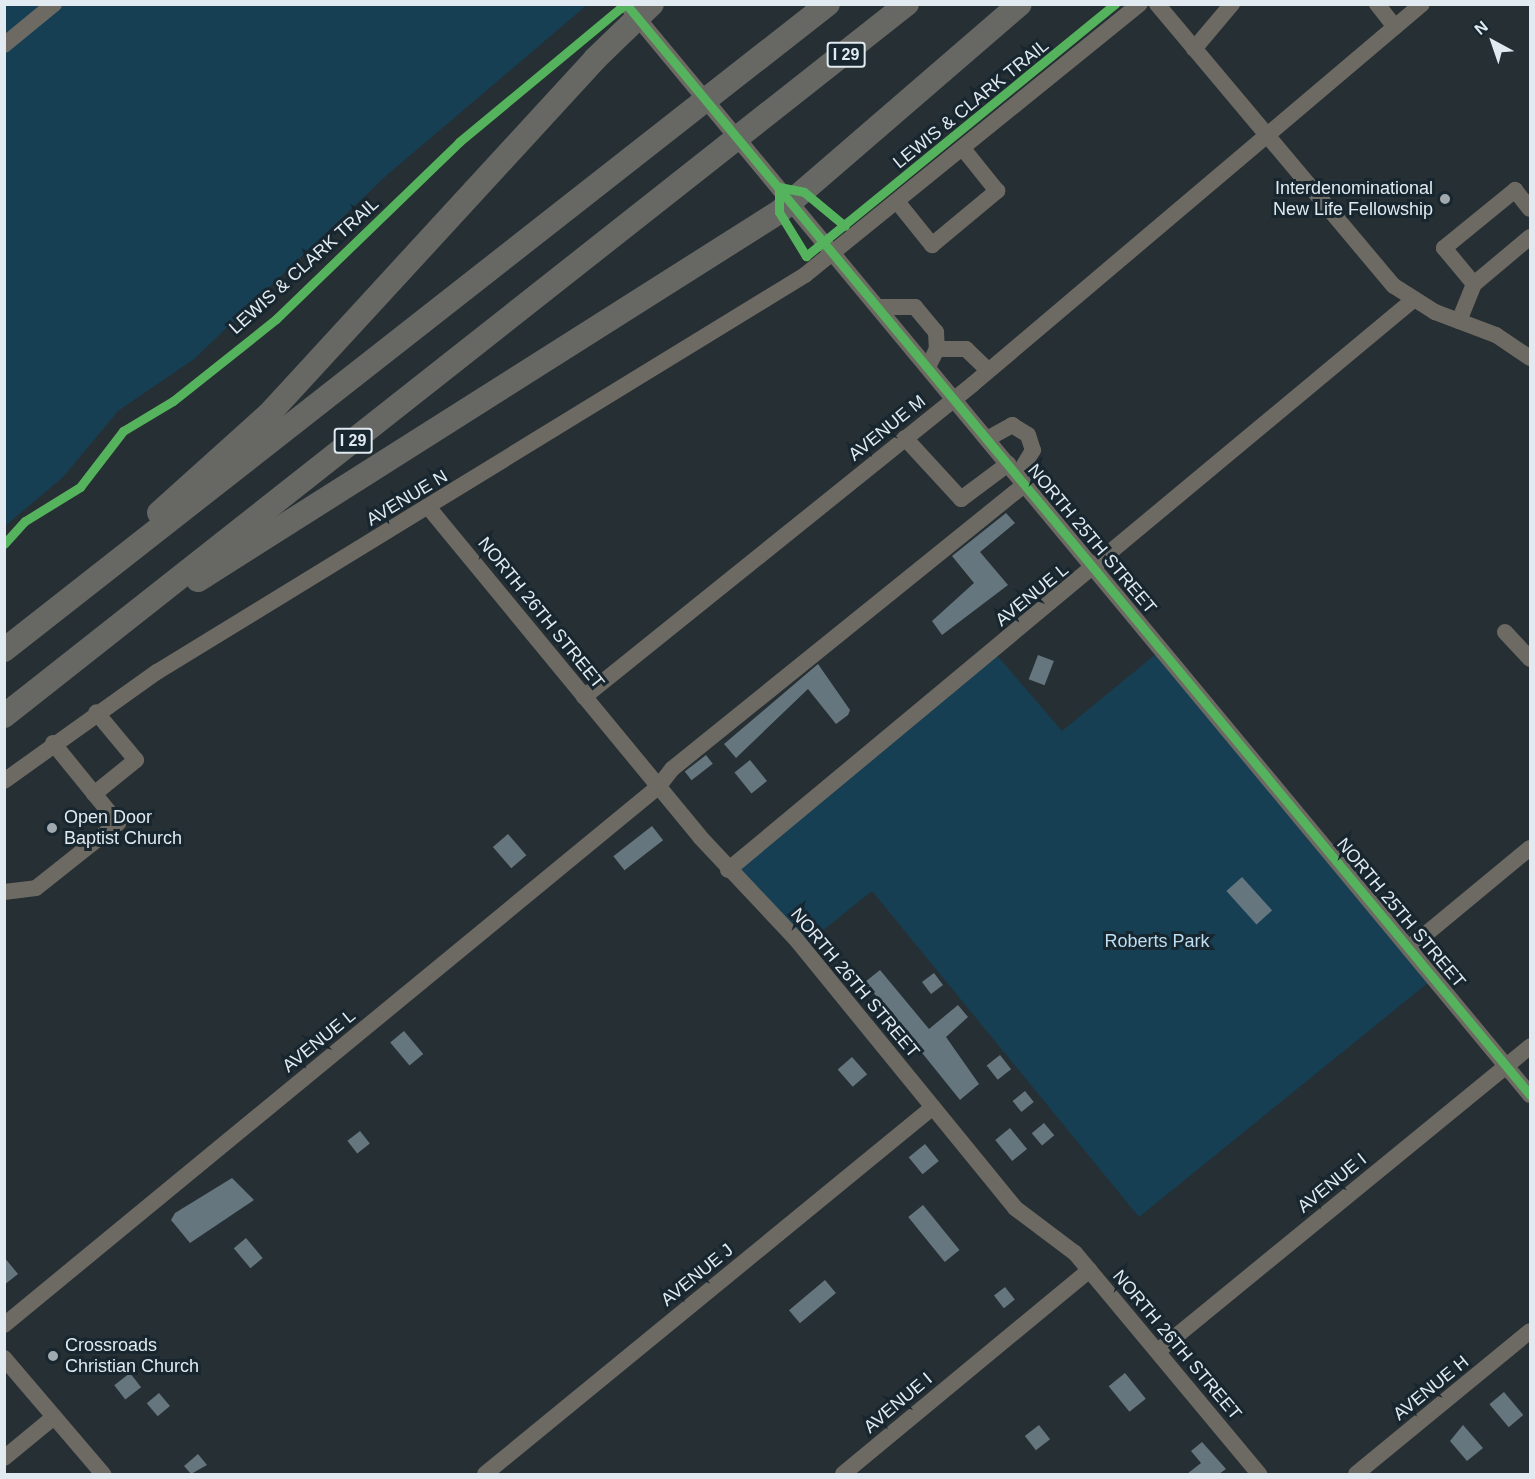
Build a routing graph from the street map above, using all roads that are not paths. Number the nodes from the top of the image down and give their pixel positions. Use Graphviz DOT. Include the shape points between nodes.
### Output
graph roads {
  1 [pos="54,4"];
  2 [pos="828,4"];
  3 [pos="907,4"];
  4 [pos="1020,4"];
  5 [pos="1140,4"];
  6 [pos="1156,4"];
  7 [pos="1232,4"];
  8 [pos="1377,4"];
  9 [pos="1422,4"];
  10 [pos="638,9"];
  11 [pos="1395,27"];
  12 [pos="4,45"];
  13 [pos="1194,49"];
  14 [pos="1267,138"];
  15 [pos="965,151"];
  16 [pos="792,203"];
  17 [pos="899,204"];
  18 [pos="1530,209"];
  19 [pos="1530,237"];
  20 [pos="834,254"];
  21 [pos="1474,284"];
  22 [pos="1413,300"];
  23 [pos="878,307"];
  24 [pos="1459,321"];
  25 [pos="937,349"];
  26 [pos="1530,358"];
  27 [pos="928,367"];
  28 [pos="988,370"];
  29 [pos="954,399"];
  30 [pos="905,438"];
  31 [pos="987,439"];
  32 [pos="1017,475"];
  33 [pos="429,508"];
  34 [pos="1095,569"];
  35 [pos="1505,632"];
  36 [pos="14,643"];
  37 [pos="83,655"];
  38 [pos="1530,659"];
  39 [pos="584,697"];
  40 [pos="96,712"];
  41 [pos="4,716"];
  42 [pos="53,743"];
  43 [pos="4,782"];
  44 [pos="658,787"];
  45 [pos="94,794"];
  46 [pos="1530,848"];
  47 [pos="728,870"];
  48 [pos="4,892"];
  49 [pos="1409,948"];
  50 [pos="1530,1046"];
  51 [pos="1506,1066"];
  52 [pos="1530,1095"];
  53 [pos="933,1107"];
  54 [pos="1090,1270"];
  55 [pos="4,1324"];
  56 [pos="1530,1331"];
  57 [pos="1158,1351"];
  58 [pos="4,1358"];
  59 [pos="54,1417"];
  60 [pos="4,1458"];
  61 [pos="103,1474"];
  62 [pos="485,1474"];
  63 [pos="843,1474"];
  64 [pos="1259,1474"];
  65 [pos="1356,1474"];
  1 -- 12 [label="street"];
  2 -- 36 [label="highway, I 29"];
  3 -- 37 [label="highway, I 29"];
  4 -- 16 [label="highway"];
  5 -- 15 [label="street, AVENUE N"];
  6 -- 13 [label="street"];
  7 -- 13 [label="street"];
  8 -- 11 [label="street"];
  9 -- 11 [label="street, AVENUE M"];
  10 -- 16 [label="street, NORTH 25TH STREET"];
  10 -- 36 [label="highway" via="268,415"];
  11 -- 14 [label="street, AVENUE M"];
  13 -- 14 [label="street"];
  14 -- 22 [label="street" via="1367,257"];
  14 -- 28 [label="street, AVENUE M"];
  15 -- 17 [label="street, AVENUE N"];
  15 -- 17 [label="street" via="997,191 932,245"];
  16 -- 20 [label="street, NORTH 25TH STREET"];
  16 -- 37 [label="highway"];
  17 -- 20 [label="street, AVENUE N"];
  18 -- 21 [label="street" via="1515,190 1444,248"];
  19 -- 21 [label="street"];
  20 -- 23 [label="street, NORTH 25TH STREET"];
  20 -- 33 [label="street, AVENUE N"];
  21 -- 24 [label="street"];
  22 -- 24 [label="street"];
  22 -- 34 [label="street, AVENUE L"];
  23 -- 25 [label="street" via="915,307 936,332"];
  23 -- 27 [label="street, NORTH 25TH STREET"];
  24 -- 26 [label="street" via="1496,334"];
  25 -- 27 [label="street"];
  25 -- 28 [label="street" via="966,349"];
  27 -- 29 [label="street, NORTH 25TH STREET"];
  28 -- 29 [label="street, AVENUE M"];
  29 -- 30 [label="street, AVENUE M"];
  29 -- 31 [label="street, NORTH 25TH STREET"];
  30 -- 32 [label="street" via="961,499"];
  30 -- 39 [label="street, AVENUE M"];
  31 -- 32 [label="street, NORTH 25TH STREET"];
  31 -- 32 [label="street" via="1012,424 1022,428 1033,450"];
  32 -- 34 [label="street, NORTH 25TH STREET"];
  32 -- 44 [label="street, AVENUE L" via="672,769"];
  33 -- 39 [label="street, NORTH 26TH STREET"];
  33 -- 40 [label="street, AVENUE N"];
  34 -- 47 [label="street, AVENUE L"];
  34 -- 49 [label="street, NORTH 25TH STREET"];
  35 -- 38 [label="street"];
  37 -- 41 [label="highway, I 29"];
  39 -- 44 [label="street, NORTH 26TH STREET"];
  40 -- 42 [label="street, AVENUE N"];
  40 -- 45 [label="street" via="136,760"];
  42 -- 43 [label="street, AVENUE N"];
  42 -- 45 [label="street"];
  44 -- 47 [label="street, NORTH 26TH STREET"];
  44 -- 55 [label="street, AVENUE L"];
  45 -- 48 [label="street" via="118,823 36,888"];
  46 -- 49 [label="street"];
  47 -- 53 [label="street, NORTH 26TH STREET" via="795,938"];
  49 -- 51 [label="street, NORTH 25TH STREET"];
  50 -- 51 [label="street, AVENUE I"];
  51 -- 52 [label="street, NORTH 25TH STREET"];
  51 -- 57 [label="street, AVENUE I"];
  53 -- 54 [label="street, NORTH 26TH STREET" via="1031,1224"];
  53 -- 62 [label="street, AVENUE J"];
  54 -- 57 [label="street, NORTH 26TH STREET"];
  54 -- 63 [label="street, AVENUE I"];
  56 -- 65 [label="street, AVENUE H"];
  57 -- 64 [label="street, NORTH 26TH STREET"];
  58 -- 59 [label="street"];
  59 -- 60 [label="street"];
  59 -- 61 [label="street"];
}
